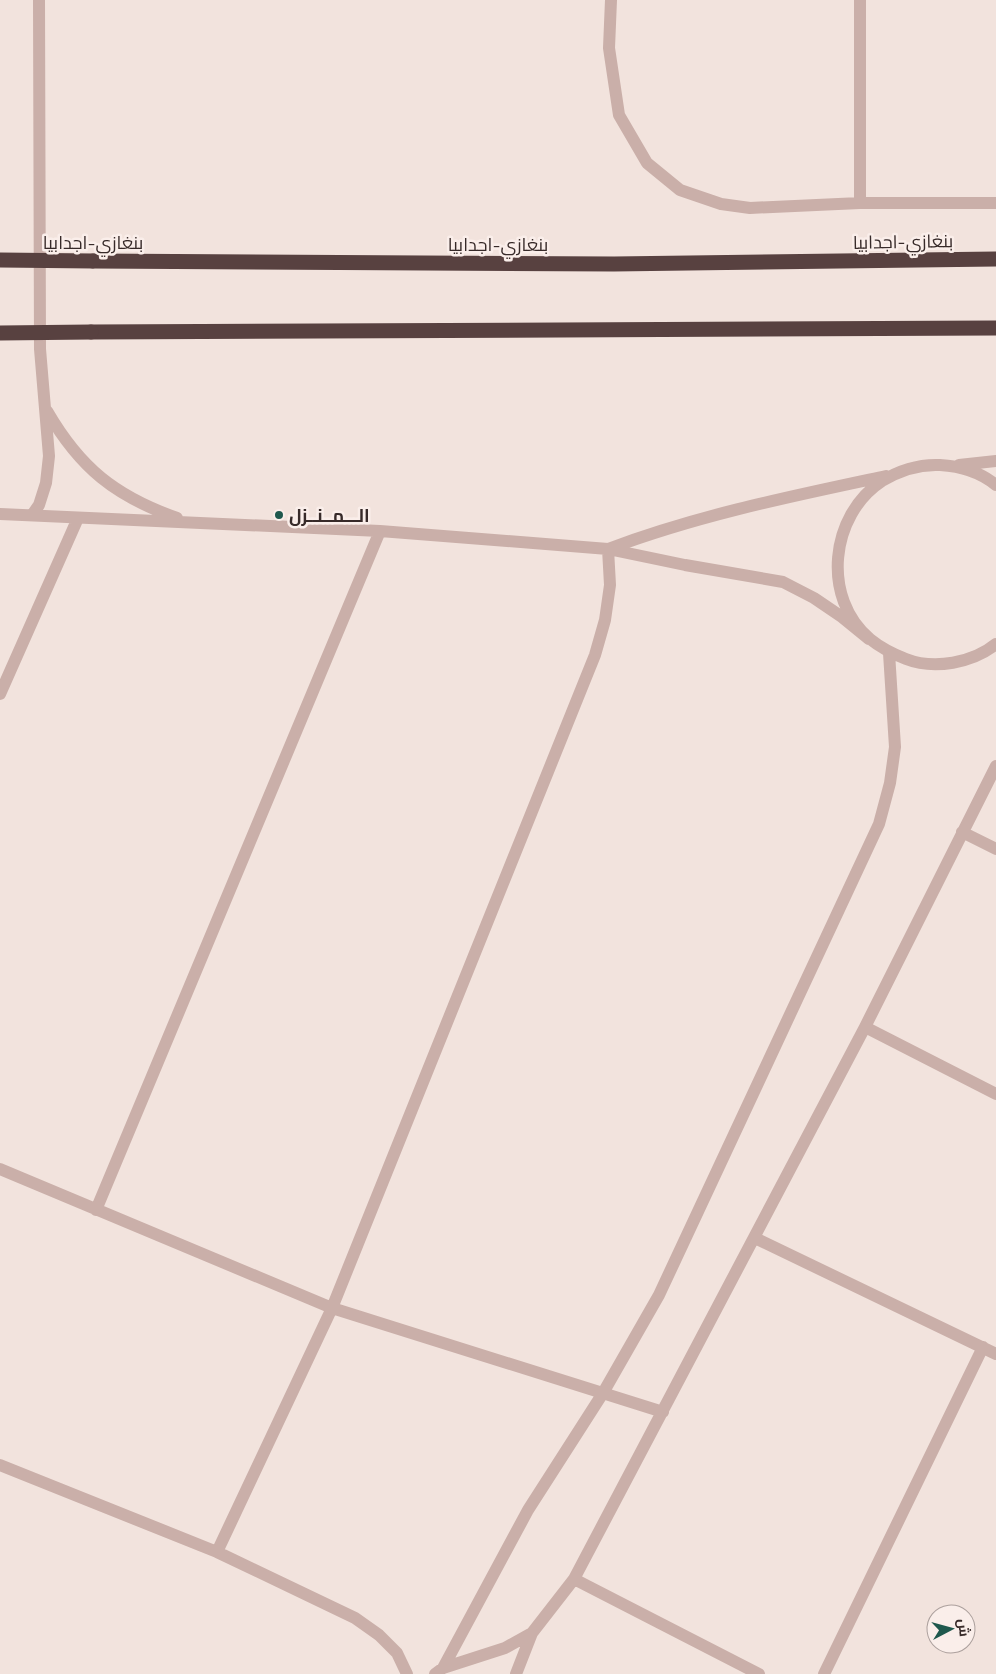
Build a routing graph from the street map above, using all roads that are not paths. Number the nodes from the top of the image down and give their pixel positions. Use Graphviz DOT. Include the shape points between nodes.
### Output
graph roads {
  1 [pos="39,0"];
  2 [pos="611,0"];
  3 [pos="860,0"];
  4 [pos="860,202"];
  5 [pos="996,203"];
  6 [pos="996,259"];
  7 [pos="0,260"];
  8 [pos="996,328"];
  9 [pos="0,333"];
  10 [pos="44,406"];
  11 [pos="996,461"];
  12 [pos="951,466"];
  13 [pos="894,474"];
  14 [pos="996,485"];
  15 [pos="0,514"];
  16 [pos="32,515"];
  17 [pos="78,518"];
  18 [pos="206,524"];
  19 [pos="380,531"];
  20 [pos="608,549"];
  21 [pos="869,639"];
  22 [pos="996,644"];
  23 [pos="889,653"];
  24 [pos="0,694"];
  25 [pos="996,766"];
  26 [pos="962,832"];
  27 [pos="996,849"];
  28 [pos="865,1027"];
  29 [pos="996,1094"];
  30 [pos="0,1169"];
  31 [pos="96,1210"];
  32 [pos="755,1238"];
  33 [pos="332,1308"];
  34 [pos="983,1348"];
  35 [pos="996,1354"];
  36 [pos="603,1393"];
  37 [pos="663,1412"];
  38 [pos="0,1465"];
  39 [pos="217,1552"];
  40 [pos="574,1579"];
  41 [pos="532,1633"];
  42 [pos="439,1671"];
  43 [pos="408,1674"];
  44 [pos="516,1674"];
  45 [pos="759,1674"];
  46 [pos="824,1674"];
  1 -- 10 [label="street" via="40,349"];
  2 -- 4 [label="street" via="609,48 619,115 647,163 680,190 721,204 750,208"];
  3 -- 4 [label="street"];
  4 -- 5 [label="street"];
  6 -- 7 [label="highway, بنغازي-اجدابيا, bridge" via="614,264"];
  8 -- 9 [label="highway, bridge"];
  10 -- 16 [label="street" via="48,469 43,494"];
  10 -- 18 [label="street" via="77,456 98,477 149,508"];
  11 -- 12 [label="street"];
  12 -- 13 [label="street" via="931,464"];
  12 -- 14 [label="street" via="974,472"];
  13 -- 20 [label="street" via="678,525"];
  13 -- 21 [label="street" via="873,487 856,505 844,526 838,550 837,574 842,598 853,620"];
  15 -- 16 [label="street"];
  16 -- 17 [label="street"];
  17 -- 18 [label="street"];
  17 -- 24 [label="street"];
  18 -- 19 [label="street"];
  19 -- 20 [label="street"];
  19 -- 31 [label="street"];
  20 -- 21 [label="street" via="783,582 842,616"];
  20 -- 33 [label="street" via="610,585 595,655"];
  21 -- 23 [label="street"];
  22 -- 23 [label="street" via="966,660 940,665 914,662"];
  23 -- 36 [label="street" via="896,748 879,824 659,1295"];
  25 -- 26 [label="street"];
  26 -- 27 [label="street"];
  26 -- 28 [label="street"];
  28 -- 29 [label="street"];
  28 -- 32 [label="street"];
  30 -- 31 [label="street"];
  31 -- 33 [label="street"];
  32 -- 34 [label="street"];
  32 -- 37 [label="street"];
  33 -- 36 [label="street"];
  33 -- 39 [label="street"];
  34 -- 35 [label="street"];
  34 -- 46 [label="street"];
  36 -- 37 [label="street"];
  36 -- 42 [label="street" via="528,1510"];
  37 -- 40 [label="street"];
  38 -- 39 [label="street"];
  39 -- 43 [label="street" via="355,1618 397,1653"];
  40 -- 41 [label="street"];
  40 -- 45 [label="street"];
  41 -- 42 [label="street" via="505,1648"];
  41 -- 44 [label="street"];
}
